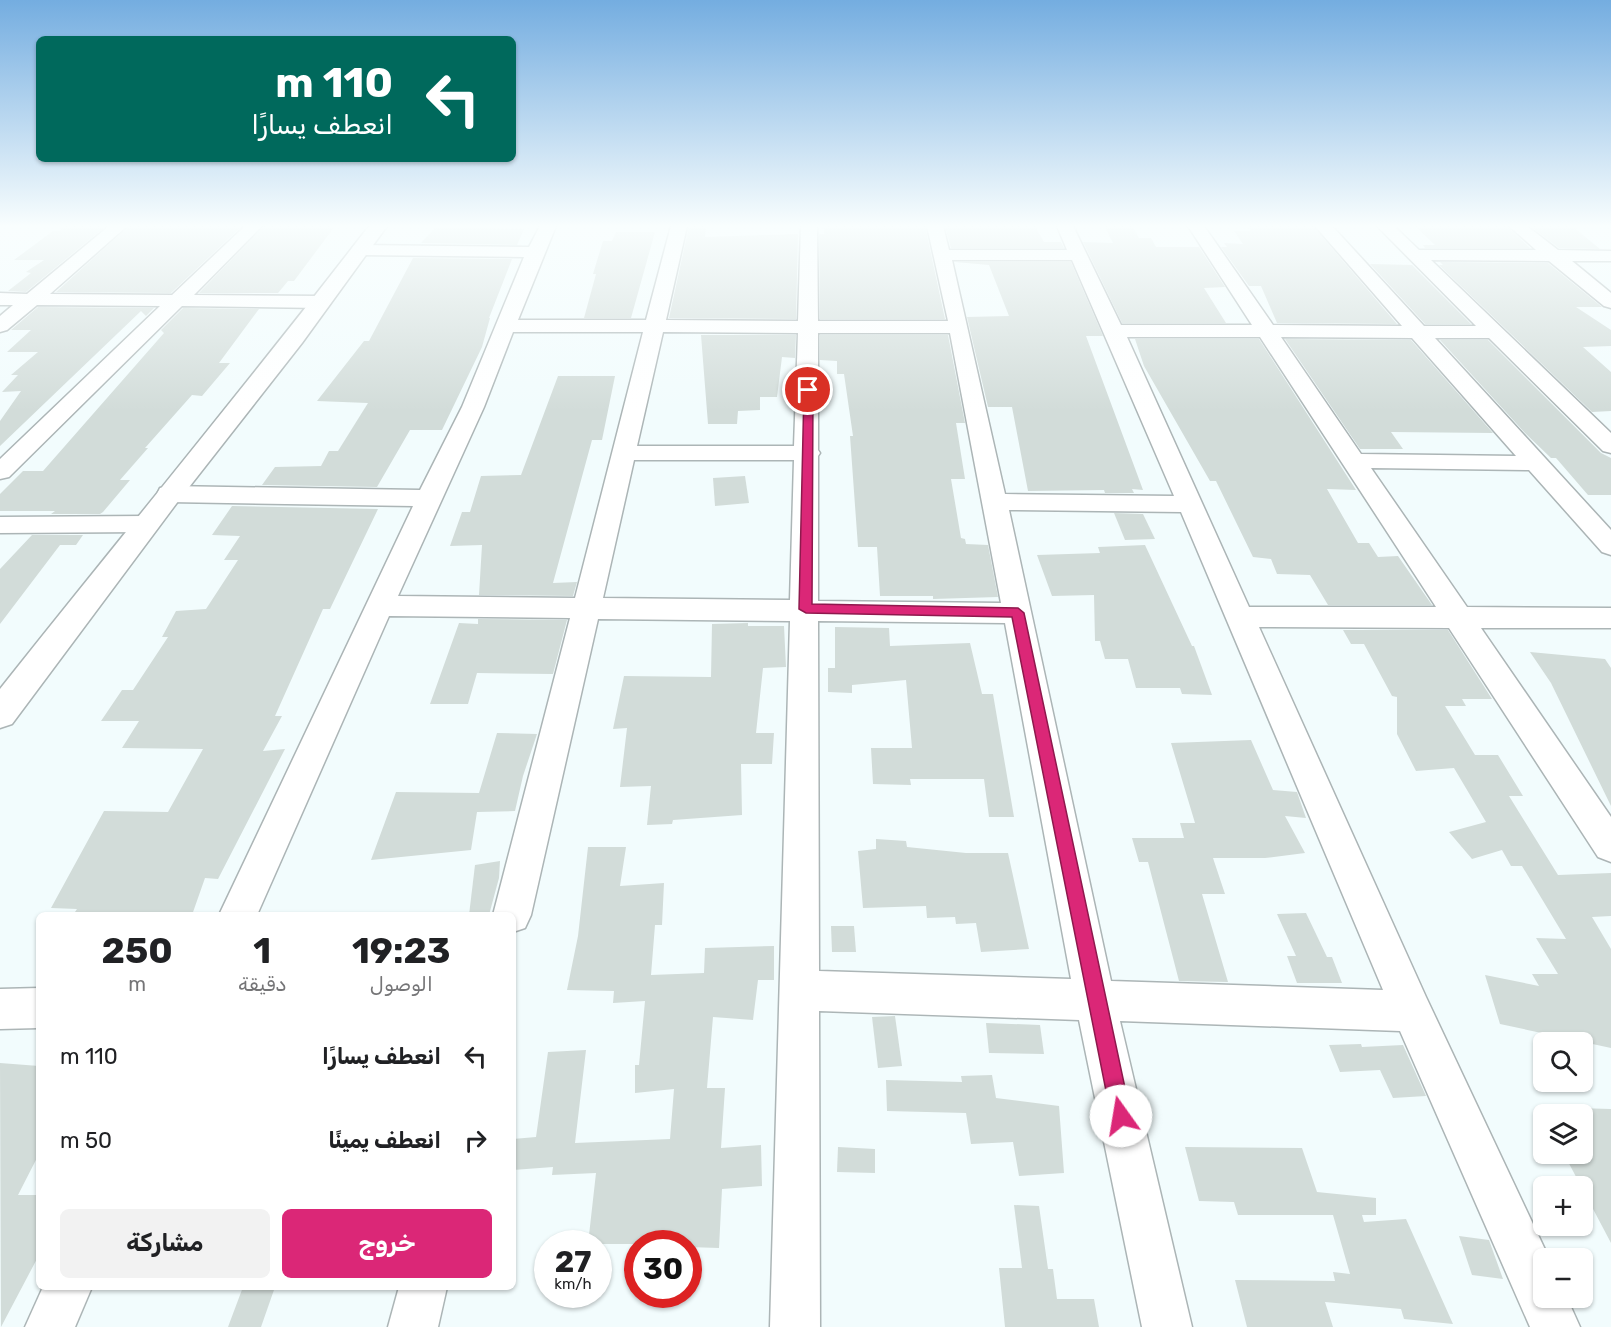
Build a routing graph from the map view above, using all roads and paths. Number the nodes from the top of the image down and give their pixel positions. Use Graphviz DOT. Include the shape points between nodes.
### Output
graph roads {
  1 [pos="47,288"];
  2 [pos="191,288"];
  3 [pos="332,288"];
  4 [pos="520,288"];
  5 [pos="664,288"];
  6 [pos="809,288"];
  7 [pos="950,288"];
  8 [pos="1094,288"];
  9 [pos="1237,288"];
  10 [pos="1384,288"];
  11 [pos="1449,288"];
  12 [pos="1594,288"];
  13 [pos="0,299"];
  14 [pos="33,300"];
  15 [pos="179,300"];
  16 [pos="321,302"];
  17 [pos="1611,302"];
  18 [pos="0,326"];
  19 [pos="504,326"];
  20 [pos="809,327"];
  21 [pos="959,327"];
  22 [pos="655,328"];
  23 [pos="1114,331"];
  24 [pos="1265,331"];
  25 [pos="1420,331"];
  26 [pos="1494,332"];
  27 [pos="1611,447"];
  28 [pos="624,453"];
  29 [pos="808,453"];
  30 [pos="1354,461"];
  31 [pos="1536,463"];
  32 [pos="0,472"];
  33 [pos="169,494"];
  34 [pos="429,498"];
  35 [pos="995,502"];
  36 [pos="1190,504"];
  37 [pos="146,524"];
  38 [pos="0,525"];
  39 [pos="1611,546"];
  40 [pos="380,606"];
  41 [pos="587,607"];
  42 [pos="806,609"];
  43 [pos="1018,613"];
  44 [pos="1240,617"];
  45 [pos="1459,617"];
  46 [pos="1611,618"];
  47 [pos="0,714"];
  48 [pos="1611,846"];
  49 [pos="239,912"];
  50 [pos="513,912"];
  51 [pos="798,990"];
  52 [pos="1095,999"];
  53 [pos="36,1008"];
  54 [pos="0,1009"];
  55 [pos="1412,1011"];
  56 [pos="67,1290"];
  57 [pos="422,1290"];
  58 [pos="50,1327"];
  59 [pos="413,1327"];
  60 [pos="795,1327"];
  61 [pos="1167,1327"];
  62 [pos="1555,1327"];
  1 -- 14 [label="street"];
  2 -- 15 [label="street"];
  3 -- 16 [label="main road"];
  4 -- 19 [label="street"];
  5 -- 22 [label="street"];
  6 -- 20 [label="street"];
  7 -- 21 [label="street"];
  8 -- 23 [label="street"];
  9 -- 24 [label="street"];
  10 -- 25 [label="street"];
  11 -- 26 [label="street"];
  12 -- 17 [label="street"];
  13 -- 14 [label="street"];
  14 -- 15 [label="street"];
  14 -- 18 [label="street"];
  15 -- 16 [label="street"];
  15 -- 32 [label="street"];
  16 -- 33 [label="main road"];
  19 -- 22 [label="street"];
  19 -- 34 [label="street" via="473,407"];
  20 -- 21 [label="street"];
  20 -- 22 [label="street"];
  20 -- 29 [label="street"];
  21 -- 35 [label="street"];
  22 -- 28 [label="street"];
  23 -- 24 [label="street"];
  23 -- 36 [label="street"];
  24 -- 25 [label="street"];
  24 -- 30 [label="street"];
  25 -- 26 [label="street"];
  25 -- 31 [label="street"];
  26 -- 27 [label="street"];
  28 -- 29 [label="street"];
  28 -- 41 [label="street"];
  29 -- 42 [label="street"];
  30 -- 31 [label="street"];
  30 -- 45 [label="street"];
  31 -- 39 [label="street"];
  33 -- 34 [label="street"];
  33 -- 37 [label="main road"];
  34 -- 40 [label="street"];
  35 -- 36 [label="street"];
  35 -- 43 [label="street"];
  36 -- 44 [label="street"];
  37 -- 38 [label="street"];
  37 -- 47 [label="main road"];
  40 -- 41 [label="street"];
  40 -- 49 [label="street"];
  41 -- 42 [label="street"];
  41 -- 50 [label="street"];
  42 -- 43 [label="street"];
  42 -- 51 [label="street"];
  43 -- 52 [label="street"];
  44 -- 45 [label="street"];
  44 -- 55 [label="street"];
  45 -- 46 [label="street"];
  45 -- 48 [label="street"];
  51 -- 52 [label="street"];
  51 -- 60 [label="street"];
  52 -- 55 [label="street"];
  52 -- 61 [label="street"];
  53 -- 54 [label="street"];
  55 -- 62 [label="street"];
  56 -- 58 [label="street"];
  57 -- 59 [label="street"];
}
